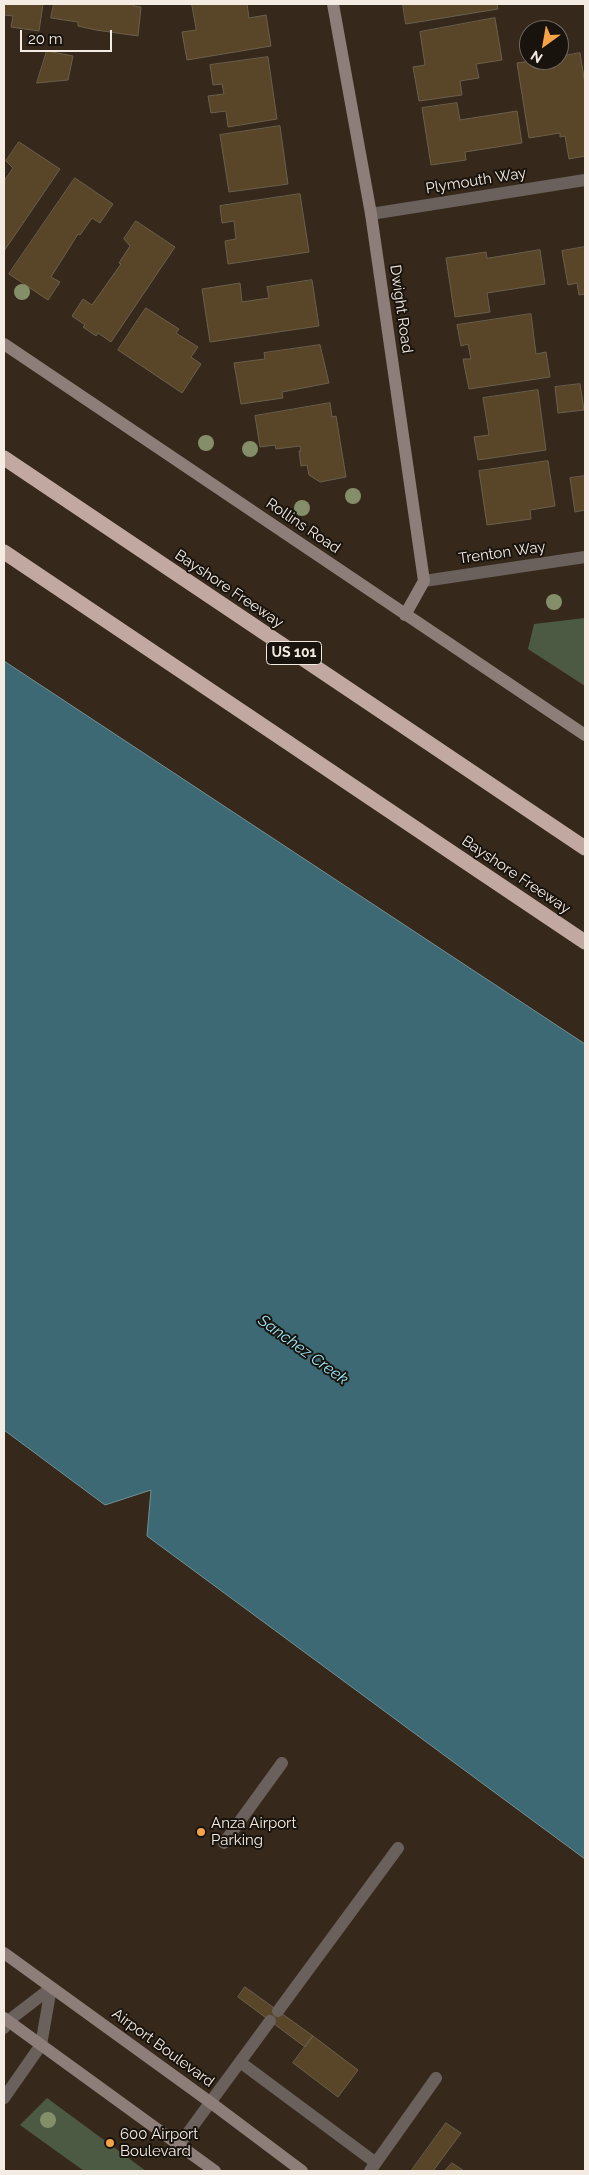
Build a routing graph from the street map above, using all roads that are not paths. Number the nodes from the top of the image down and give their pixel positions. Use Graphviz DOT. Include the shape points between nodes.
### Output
graph roads {
  1 [pos="333,4"];
  2 [pos="585,180"];
  3 [pos="371,214"];
  4 [pos="4,344"];
  5 [pos="4,458"];
  6 [pos="4,552"];
  7 [pos="585,557"];
  8 [pos="424,582"];
  9 [pos="405,615"];
  10 [pos="585,735"];
  11 [pos="585,848"];
  12 [pos="585,942"];
  13 [pos="282,1763"];
  14 [pos="224,1843"];
  15 [pos="398,1848"];
  16 [pos="4,1953"];
  17 [pos="51,1988"];
  18 [pos="5,2022"];
  19 [pos="41,2045"];
  20 [pos="240,2062"];
  21 [pos="436,2078"];
  22 [pos="4,2098"];
  23 [pos="210,2102"];
  24 [pos="179,2145"];
  25 [pos="373,2167"];
  26 [pos="214,2171"];
  27 [pos="302,2171"];
  1 -- 3 [label="street, Dwight Road"];
  2 -- 3 [label="street, Plymouth Way"];
  3 -- 8 [label="street, Dwight Road"];
  4 -- 9 [label="street, Rollins Road"];
  5 -- 11 [label="highway, Bayshore Freeway / US 101"];
  6 -- 12 [label="highway, Bayshore Freeway"];
  7 -- 8 [label="street, Trenton Way"];
  8 -- 9 [label="street"];
  9 -- 10 [label="street, Rollins Road"];
  13 -- 14 [label="street"];
  15 -- 20 [label="street"];
  16 -- 17 [label="street, Airport Boulevard"];
  17 -- 18 [label="street"];
  17 -- 19 [label="street"];
  17 -- 23 [label="street, Airport Boulevard"];
  18 -- 19 [label="street"];
  19 -- 22 [label="street"];
  19 -- 24 [label="street"];
  20 -- 23 [label="street"];
  20 -- 25 [label="street"];
  21 -- 25 [label="street"];
  23 -- 24 [label="street"];
  23 -- 27 [label="street, Airport Boulevard"];
  24 -- 26 [label="street"];
}
